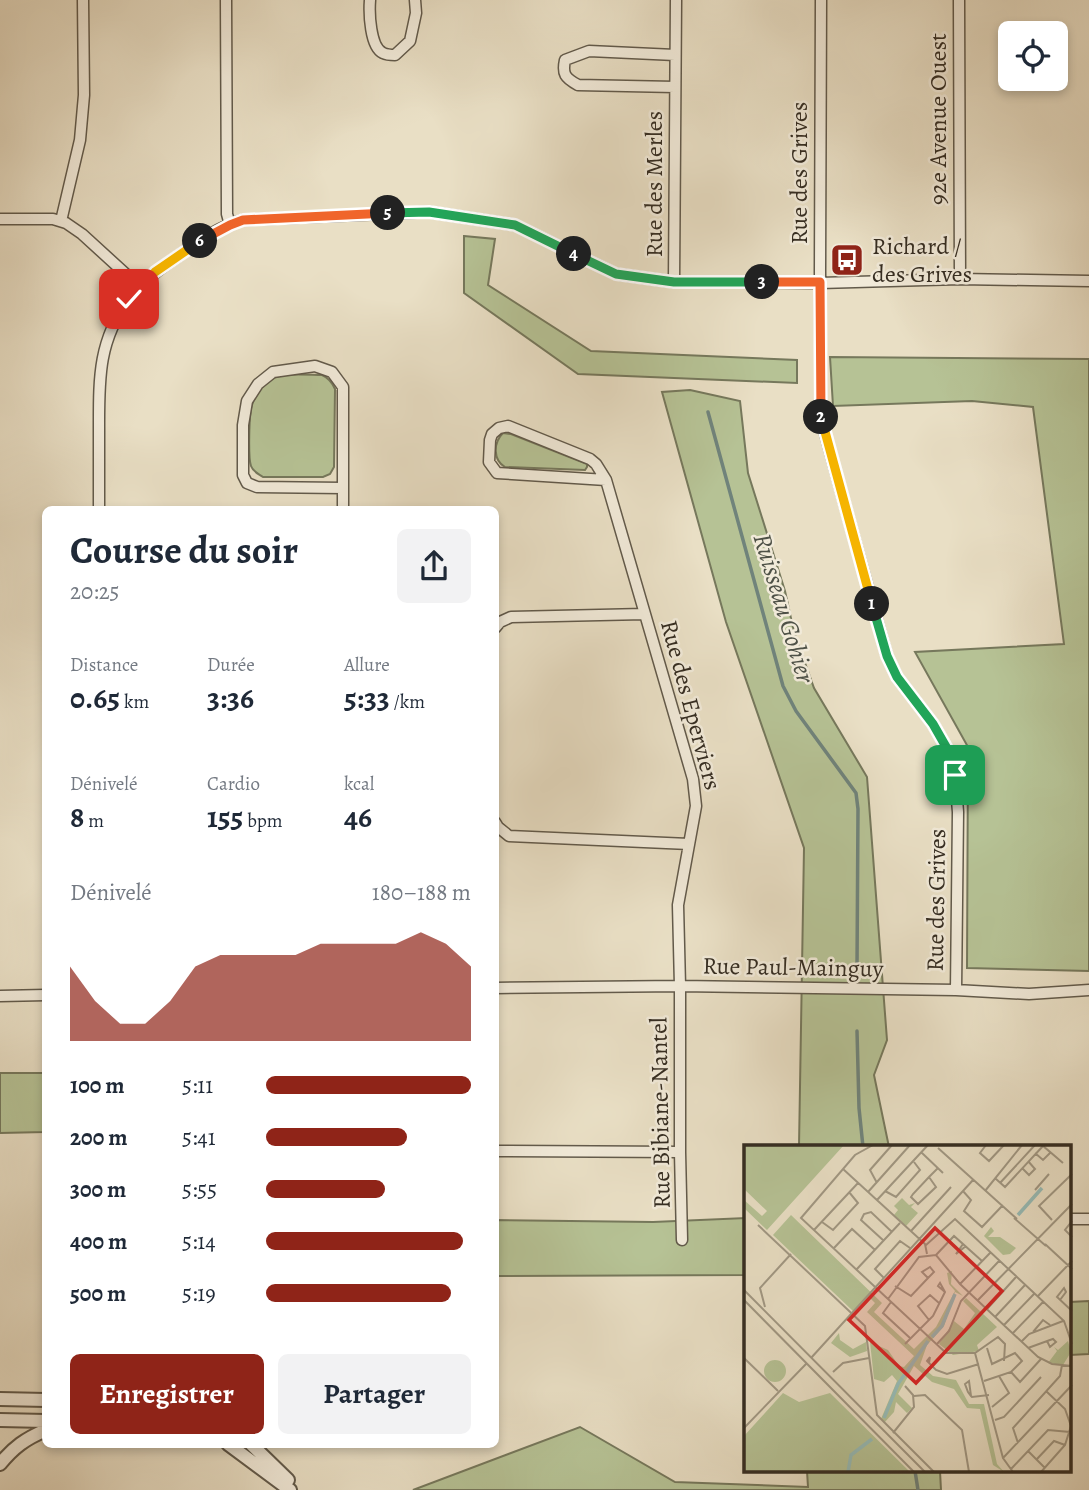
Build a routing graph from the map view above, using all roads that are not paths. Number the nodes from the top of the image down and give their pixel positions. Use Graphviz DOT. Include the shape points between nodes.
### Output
graph roads {
  1 [pos="83,0"];
  2 [pos="226,0"];
  3 [pos="370,0"];
  4 [pos="415,0"];
  5 [pos="676,0"];
  6 [pos="821,0"];
  7 [pos="959,0"];
  8 [pos="675,55"];
  9 [pos="675,87"];
  10 [pos="0,219"];
  11 [pos="61,221"];
  12 [pos="230,225"];
  13 [pos="960,279"];
  14 [pos="1089,281"];
  15 [pos="674,282"];
  16 [pos="820,282"];
  17 [pos="140,287"];
  18 [pos="606,480"];
  19 [pos="343,488"];
  20 [pos="99,506"];
  21 [pos="343,506"];
  22 [pos="645,614"];
  23 [pos="499,623"];
  24 [pos="499,828"];
  25 [pos="689,844"];
  26 [pos="680,986"];
  27 [pos="499,988"];
  28 [pos="956,990"];
  29 [pos="1089,990"];
  30 [pos="42,995"];
  31 [pos="0,996"];
  32 [pos="499,1151"];
  33 [pos="680,1152"];
  34 [pos="682,1240"];
  35 [pos="0,1399"];
  36 [pos="42,1400"];
  37 [pos="0,1420"];
  38 [pos="42,1421"];
  39 [pos="42,1432"];
  40 [pos="233,1448"];
  41 [pos="255,1448"];
  42 [pos="0,1464"];
  43 [pos="290,1490"];
  44 [pos="298,1490"];
  1 -- 11 [label="street" via="80,140"];
  2 -- 12 [label="street"];
  3 -- 4 [label="street" via="374,45 382,53 395,55 410,41"];
  5 -- 8 [label="street, Rue des Merles"];
  6 -- 16 [label="street, Rue des Grives"];
  7 -- 13 [label="street, 92e Avenue Ouest"];
  8 -- 9 [label="street, Rue des Merles"];
  8 -- 9 [label="street, Rue des Merles" via="589,51 565,60 563,69 567,79 578,85"];
  9 -- 15 [label="street, Rue des Merles"];
  10 -- 11 [label="street"];
  11 -- 17 [label="street"];
  12 -- 15 [label="street" via="243,220 429,212 515,225 616,274"];
  12 -- 17 [label="street" via="182,253"];
  13 -- 14 [label="street"];
  13 -- 16 [label="street"];
  15 -- 16 [label="street"];
  16 -- 28 [label="street, Rue des Grives" via="821,419 828,447 887,656 944,743 955,775"];
  17 -- 20 [label="street" via="117,319 101,360"];
  18 -- 18 [label="street, Rue des Eperviers" via="497,473 489,463 489,440 499,428 508,426 590,459"];
  18 -- 22 [label="street, Rue des Eperviers"];
  19 -- 19 [label="street" via="257,488 247,483 243,475 247,401 273,372 315,366 332,372 343,387"];
  19 -- 21 [label="street"];
  22 -- 23 [label="street" via="511,617"];
  22 -- 25 [label="street, Rue des Eperviers" via="694,779 696,806"];
  24 -- 25 [label="street" via="509,836"];
  25 -- 26 [label="street, Rue des Eperviers" via="678,905"];
  26 -- 27 [label="street, Rue Paul-Mainguy"];
  26 -- 28 [label="street, Rue Paul-Mainguy"];
  26 -- 33 [label="street, Rue Bibiane-Nantel"];
  28 -- 29 [label="street, Rue Paul-Mainguy" via="1029,994"];
  30 -- 31 [label="street"];
  32 -- 33 [label="street"];
  33 -- 34 [label="street, Rue Bibiane-Nantel"];
  35 -- 36 [label="street"];
  37 -- 38 [label="street"];
  39 -- 42 [label="street" via="16,1446"];
  40 -- 43 [label="street"];
  41 -- 44 [label="street"];
}
